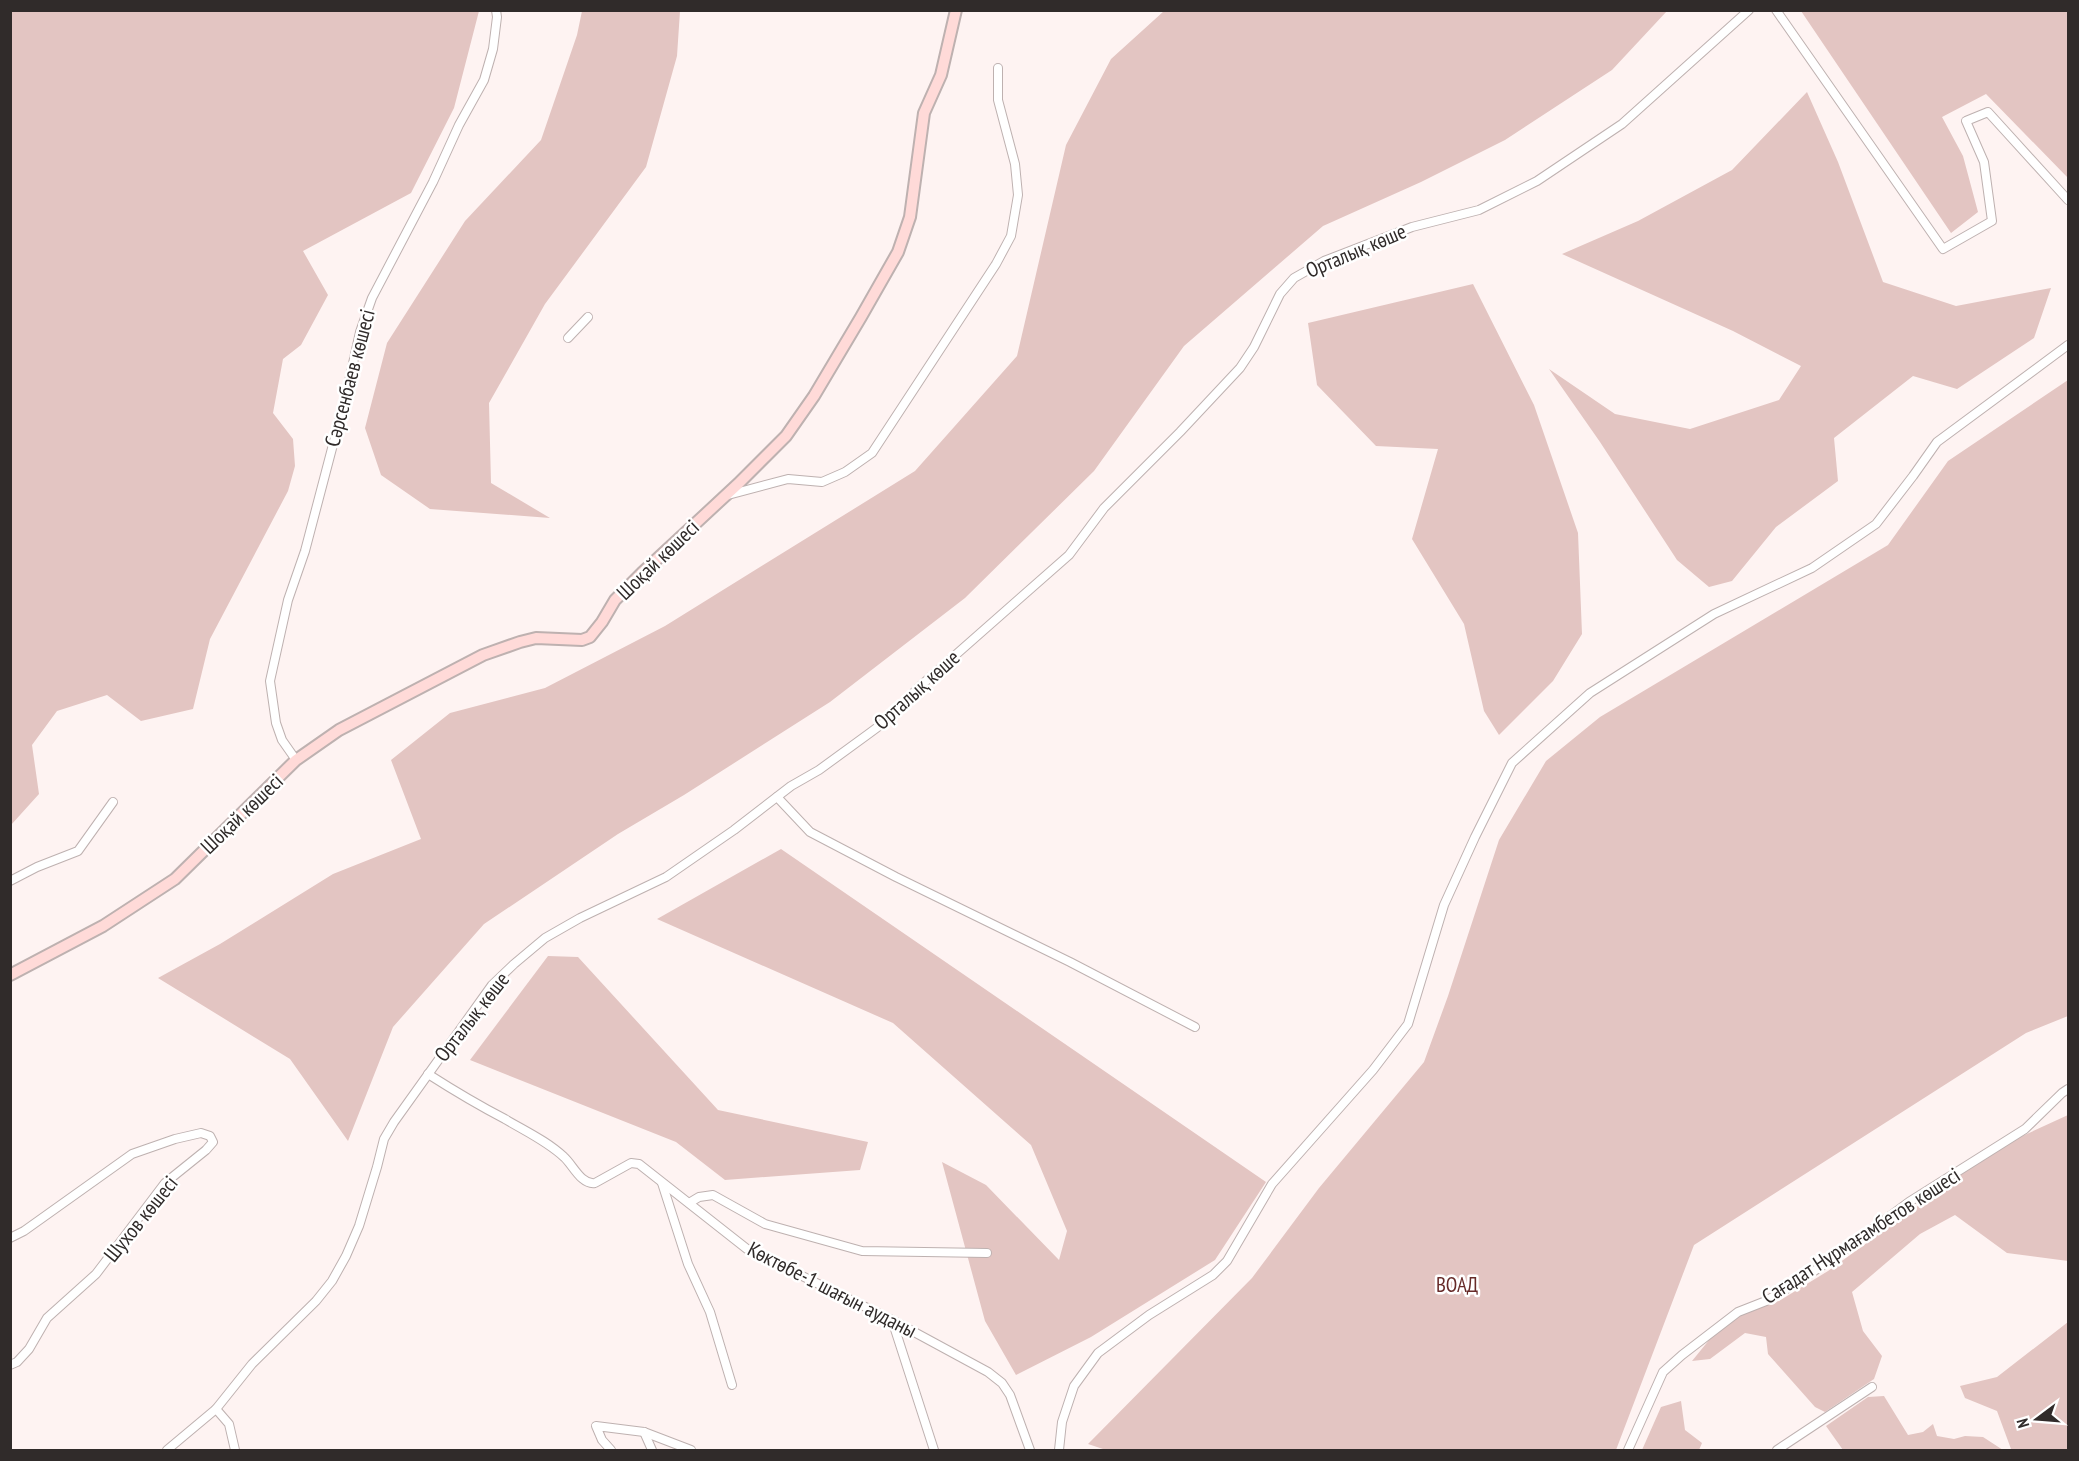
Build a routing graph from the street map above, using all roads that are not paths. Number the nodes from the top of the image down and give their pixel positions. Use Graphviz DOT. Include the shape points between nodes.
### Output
graph roads {
  1 [pos="496,10"];
  2 [pos="956,10"];
  3 [pos="1749,10"];
  4 [pos="1776,10"];
  5 [pos="998,69"];
  6 [pos="2068,200"];
  7 [pos="588,317"];
  8 [pos="568,338"];
  9 [pos="2068,345"];
  10 [pos="726,495"];
  11 [pos="296,760"];
  12 [pos="777,796"];
  13 [pos="113,802"];
  14 [pos="10,881"];
  15 [pos="10,975"];
  16 [pos="1195,1027"];
  17 [pos="428,1074"];
  18 [pos="2068,1089"];
  19 [pos="662,1182"];
  20 [pos="689,1203"];
  21 [pos="10,1238"];
  22 [pos="987,1253"];
  23 [pos="892,1320"];
  24 [pos="10,1365"];
  25 [pos="732,1385"];
  26 [pos="1872,1387"];
  27 [pos="216,1409"];
  28 [pos="644,1432"];
  29 [pos="167,1450"];
  30 [pos="235,1450"];
  31 [pos="611,1450"];
  32 [pos="652,1450"];
  33 [pos="691,1450"];
  34 [pos="933,1450"];
  35 [pos="1030,1450"];
  36 [pos="1059,1450"];
  37 [pos="1628,1450"];
  38 [pos="1778,1450"];
  1 -- 11 [label="street, Сәрсенбаев көшесі" via="493,49 484,80 372,298 360,332 305,551 288,600 270,681 276,723"];
  2 -- 10 [label="street, Шоқай көшесі" via="941,75 924,113 910,217 898,252 814,396 786,436"];
  3 -- 12 [label="street, Орталық көше" via="1622,124 1537,181 1479,210 1403,231 1324,261 1294,278 1280,294 1240,368 1104,508 1069,555 918,688 890,718"];
  4 -- 6 [label="street" via="1943,249 1992,221 1984,162 1966,121 1988,112"];
  5 -- 10 [label="street" via="998,100 1015,164 1018,195 1011,236 986,280 872,453 822,482 788,479"];
  7 -- 8 [label="street"];
  9 -- 36 [label="street" via="1937,442 1876,524 1812,568 1714,614 1590,693 1512,763 1444,904 1408,1024 1373,1070 1272,1184 1227,1261 1213,1275 1098,1353 1074,1386 1062,1422"];
  10 -- 11 [label="street, Шоқай көшесі" via="615,600 590,637 536,638 483,655 339,730"];
  11 -- 15 [label="street, Шоқай көшесі" via="175,879 103,926"];
  12 -- 16 [label="street" via="810,832"];
  12 -- 17 [label="street, Орталық көше" via="666,877 545,938 492,985"];
  13 -- 14 [label="street" via="78,851"];
  17 -- 19 [label="street, Көктөбе-1 шағын ауданы" via="536,1137 565,1157 590,1183 631,1163 639,1164"];
  17 -- 27 [label="street, Орталық көше" via="384,1140 359,1226 332,1281 252,1364"];
  18 -- 37 [label="street, Сағадат Нұрмағамбетов көшесі" via="2025,1129 1909,1202 1798,1282 1738,1312 1682,1355 1663,1372"];
  19 -- 20 [label="street, Көктөбе-1 шағын ауданы"];
  19 -- 25 [label="street"];
  20 -- 22 [label="street" via="713,1195 765,1224 862,1251"];
  20 -- 23 [label="street, Көктөбе-1 шағын ауданы" via="747,1249"];
  21 -- 24 [label="street, Шухов көшесі" via="132,1154 201,1133 213,1142 165,1183 96,1274 47,1318 29,1349"];
  23 -- 34 [label="street"];
  23 -- 35 [label="street, Көктөбе-1 шағын ауданы" via="1002,1383"];
  26 -- 38 [label="street"];
  27 -- 29 [label="street, Орталық көше"];
  27 -- 30 [label="street" via="229,1424"];
  28 -- 31 [label="street" via="596,1426"];
  28 -- 32 [label="street"];
  28 -- 33 [label="street"];
}
